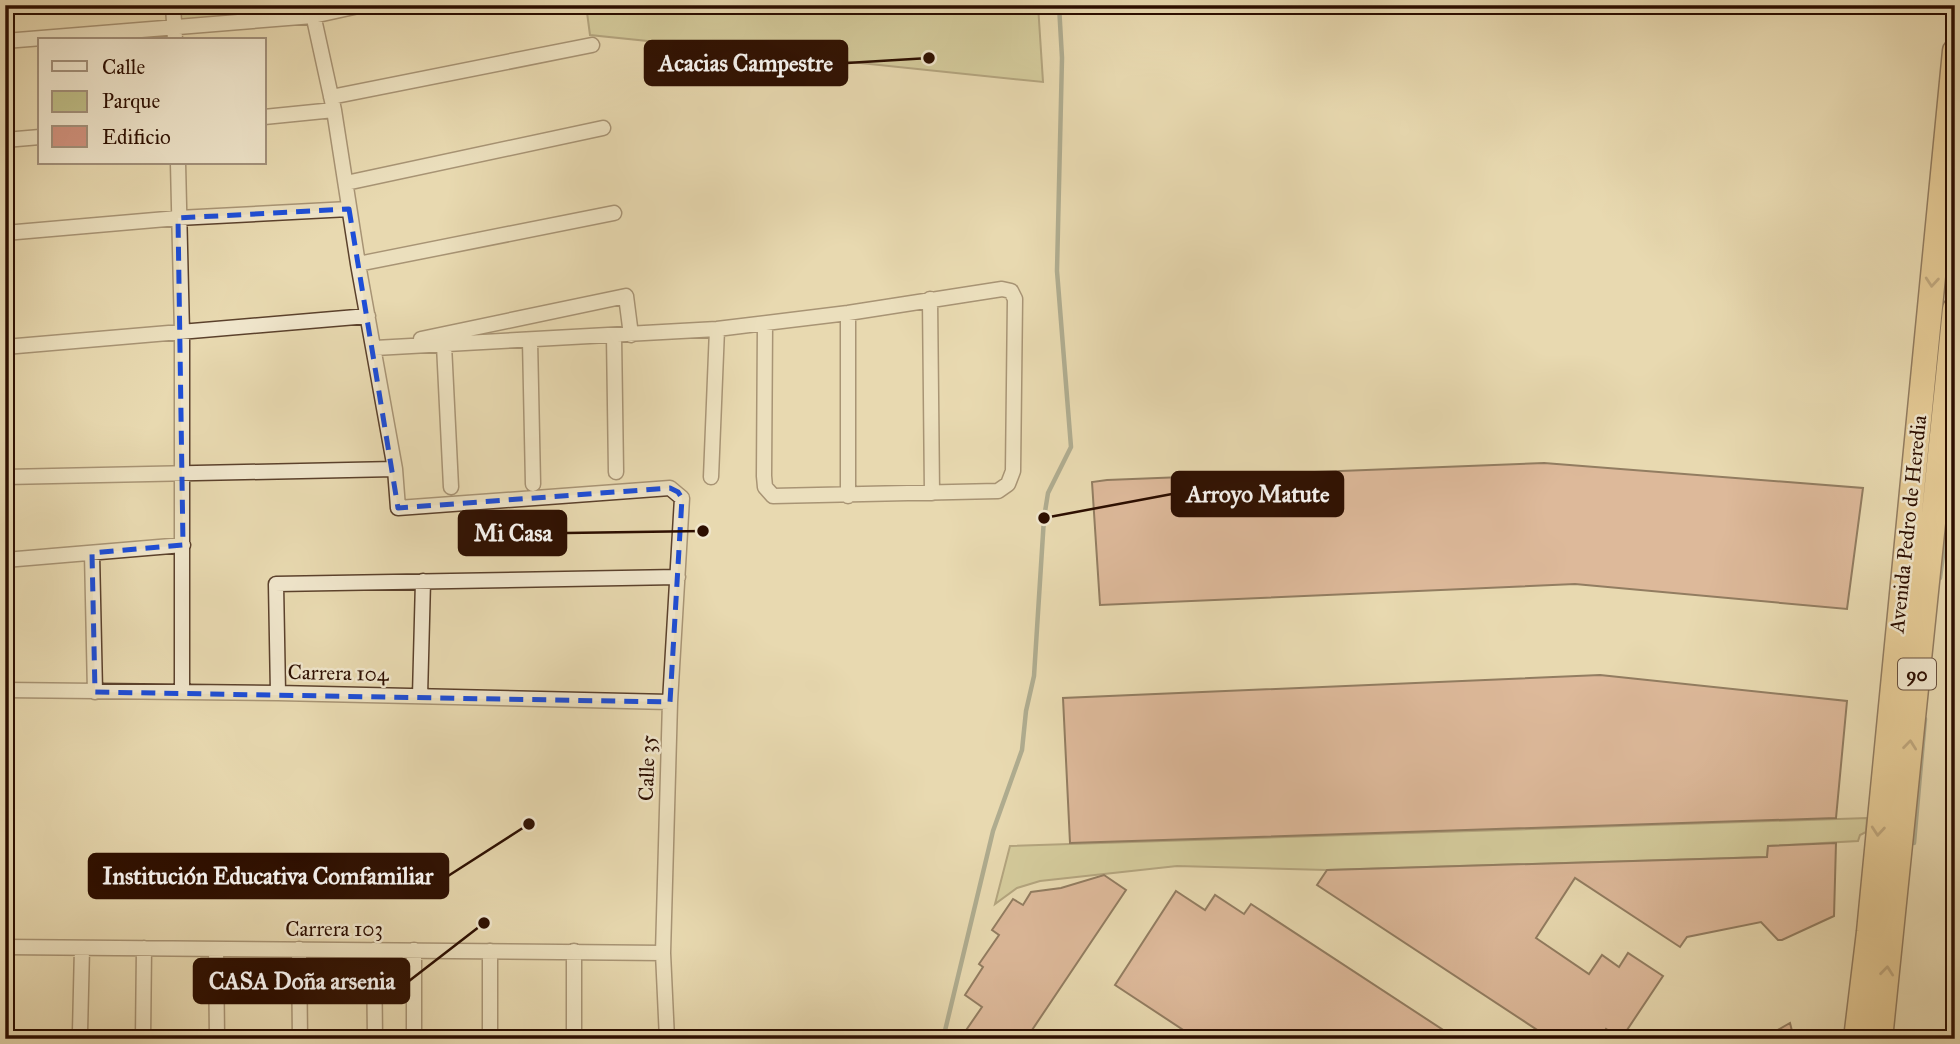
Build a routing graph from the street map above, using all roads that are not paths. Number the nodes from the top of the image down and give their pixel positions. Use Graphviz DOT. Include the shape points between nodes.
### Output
graph roads {
  1 [pos="173,5"];
  2 [pos="363,5"];
  3 [pos="312,10"];
  4 [pos="174,34"];
  5 [pos="77,38"];
  6 [pos="38,40"];
  7 [pos="5,41"];
  8 [pos="592,45"];
  9 [pos="1955,51"];
  10 [pos="332,104"];
  11 [pos="266,117"];
  12 [pos="603,128"];
  13 [pos="38,137"];
  14 [pos="5,140"];
  15 [pos="178,164"];
  16 [pos="1948,166"];
  17 [pos="346,183"];
  18 [pos="349,209"];
  19 [pos="614,213"];
  20 [pos="178,218"];
  21 [pos="5,233"];
  22 [pos="358,264"];
  23 [pos="930,299"];
  24 [pos="1955,309"];
  25 [pos="848,313"];
  26 [pos="368,316"];
  27 [pos="765,324"];
  28 [pos="717,329"];
  29 [pos="182,333"];
  30 [pos="631,335"];
  31 [pos="614,336"];
  32 [pos="530,340"];
  33 [pos="444,345"];
  34 [pos="5,347"];
  35 [pos="375,348"];
  36 [pos="395,469"];
  37 [pos="180,472"];
  38 [pos="617,472"];
  39 [pos="5,477"];
  40 [pos="712,477"];
  41 [pos="533,484"];
  42 [pos="450,487"];
  43 [pos="932,493"];
  44 [pos="848,496"];
  45 [pos="183,545"];
  46 [pos="92,553"];
  47 [pos="5,560"];
  48 [pos="678,577"];
  49 [pos="423,581"];
  50 [pos="5,690"];
  51 [pos="182,691"];
  52 [pos="95,692"];
  53 [pos="278,692"];
  54 [pos="420,695"];
  55 [pos="670,702"];
  56 [pos="5,947"];
  57 [pos="82,948"];
  58 [pos="144,948"];
  59 [pos="216,949"];
  60 [pos="299,949"];
  61 [pos="374,950"];
  62 [pos="414,950"];
  63 [pos="490,951"];
  64 [pos="574,951"];
  65 [pos="663,953"];
  66 [pos="80,1032"];
  67 [pos="143,1039"];
  68 [pos="217,1039"];
  69 [pos="300,1039"];
  70 [pos="375,1039"];
  71 [pos="414,1039"];
  72 [pos="490,1039"];
  73 [pos="574,1039"];
  74 [pos="667,1039"];
  75 [pos="1856,1039"];
  76 [pos="1880,1039"];
  1 -- 4 [label="street"];
  2 -- 3 [label="street"];
  3 -- 4 [label="street"];
  3 -- 10 [label="street"];
  4 -- 5 [label="street"];
  6 -- 7 [label="street"];
  8 -- 10 [label="street"];
  9 -- 16 [label="highway, Avenida Pedro de Heredia / 90"];
  10 -- 11 [label="street"];
  10 -- 17 [label="street"];
  12 -- 17 [label="street"];
  13 -- 14 [label="street"];
  15 -- 20 [label="street"];
  16 -- 75 [label="highway, Avenida Pedro de Heredia / 90, one-way"];
  17 -- 18 [label="street"];
  18 -- 20 [label="street"];
  18 -- 22 [label="street"];
  19 -- 22 [label="street"];
  20 -- 21 [label="street"];
  20 -- 29 [label="street"];
  22 -- 26 [label="street"];
  23 -- 25 [label="street"];
  23 -- 43 [label="street"];
  23 -- 43 [label="street" via="1002,289 1011,291 1015,299 1013,471 1008,484 998,491"];
  76 -- 24 [label="highway, Avenida Pedro de Heredia / 90, one-way"];
  25 -- 27 [label="street"];
  25 -- 44 [label="street"];
  26 -- 29 [label="street"];
  26 -- 35 [label="street"];
  27 -- 28 [label="street"];
  27 -- 44 [label="street" via="765,487 773,496"];
  28 -- 30 [label="street"];
  28 -- 40 [label="street"];
  29 -- 34 [label="street"];
  29 -- 37 [label="street"];
  30 -- 31 [label="street"];
  30 -- 35 [label="street" via="626,296"];
  31 -- 32 [label="street"];
  31 -- 38 [label="street"];
  32 -- 33 [label="street"];
  32 -- 41 [label="street"];
  33 -- 35 [label="street"];
  33 -- 42 [label="street"];
  35 -- 36 [label="street"];
  36 -- 37 [label="street"];
  36 -- 48 [label="street, Calle 35" via="398,508 670,488 682,498"];
  37 -- 39 [label="street"];
  37 -- 45 [label="street"];
  43 -- 44 [label="street"];
  45 -- 46 [label="street"];
  45 -- 51 [label="street"];
  46 -- 47 [label="street"];
  46 -- 52 [label="street"];
  48 -- 49 [label="street"];
  48 -- 55 [label="street, Calle 35"];
  49 -- 53 [label="street" via="276,584"];
  49 -- 54 [label="street"];
  50 -- 52 [label="street, Carrera 104"];
  51 -- 52 [label="street, Carrera 104"];
  51 -- 53 [label="street, Carrera 104"];
  53 -- 54 [label="street, Carrera 104"];
  54 -- 55 [label="street, Carrera 104"];
  55 -- 65 [label="street, Calle 35"];
  56 -- 57 [label="street, Carrera 103"];
  57 -- 58 [label="street, Carrera 103"];
  57 -- 66 [label="street"];
  58 -- 59 [label="street, Carrera 103"];
  58 -- 67 [label="street"];
  59 -- 60 [label="street, Carrera 103"];
  59 -- 68 [label="street"];
  60 -- 61 [label="street, Carrera 103"];
  60 -- 69 [label="street"];
  61 -- 62 [label="street, Carrera 103"];
  61 -- 70 [label="street"];
  62 -- 63 [label="street, Carrera 103"];
  62 -- 71 [label="street"];
  63 -- 64 [label="street, Carrera 103"];
  63 -- 72 [label="street"];
  64 -- 65 [label="street, Carrera 103"];
  64 -- 73 [label="street"];
  65 -- 74 [label="street, Calle 35"];
}
